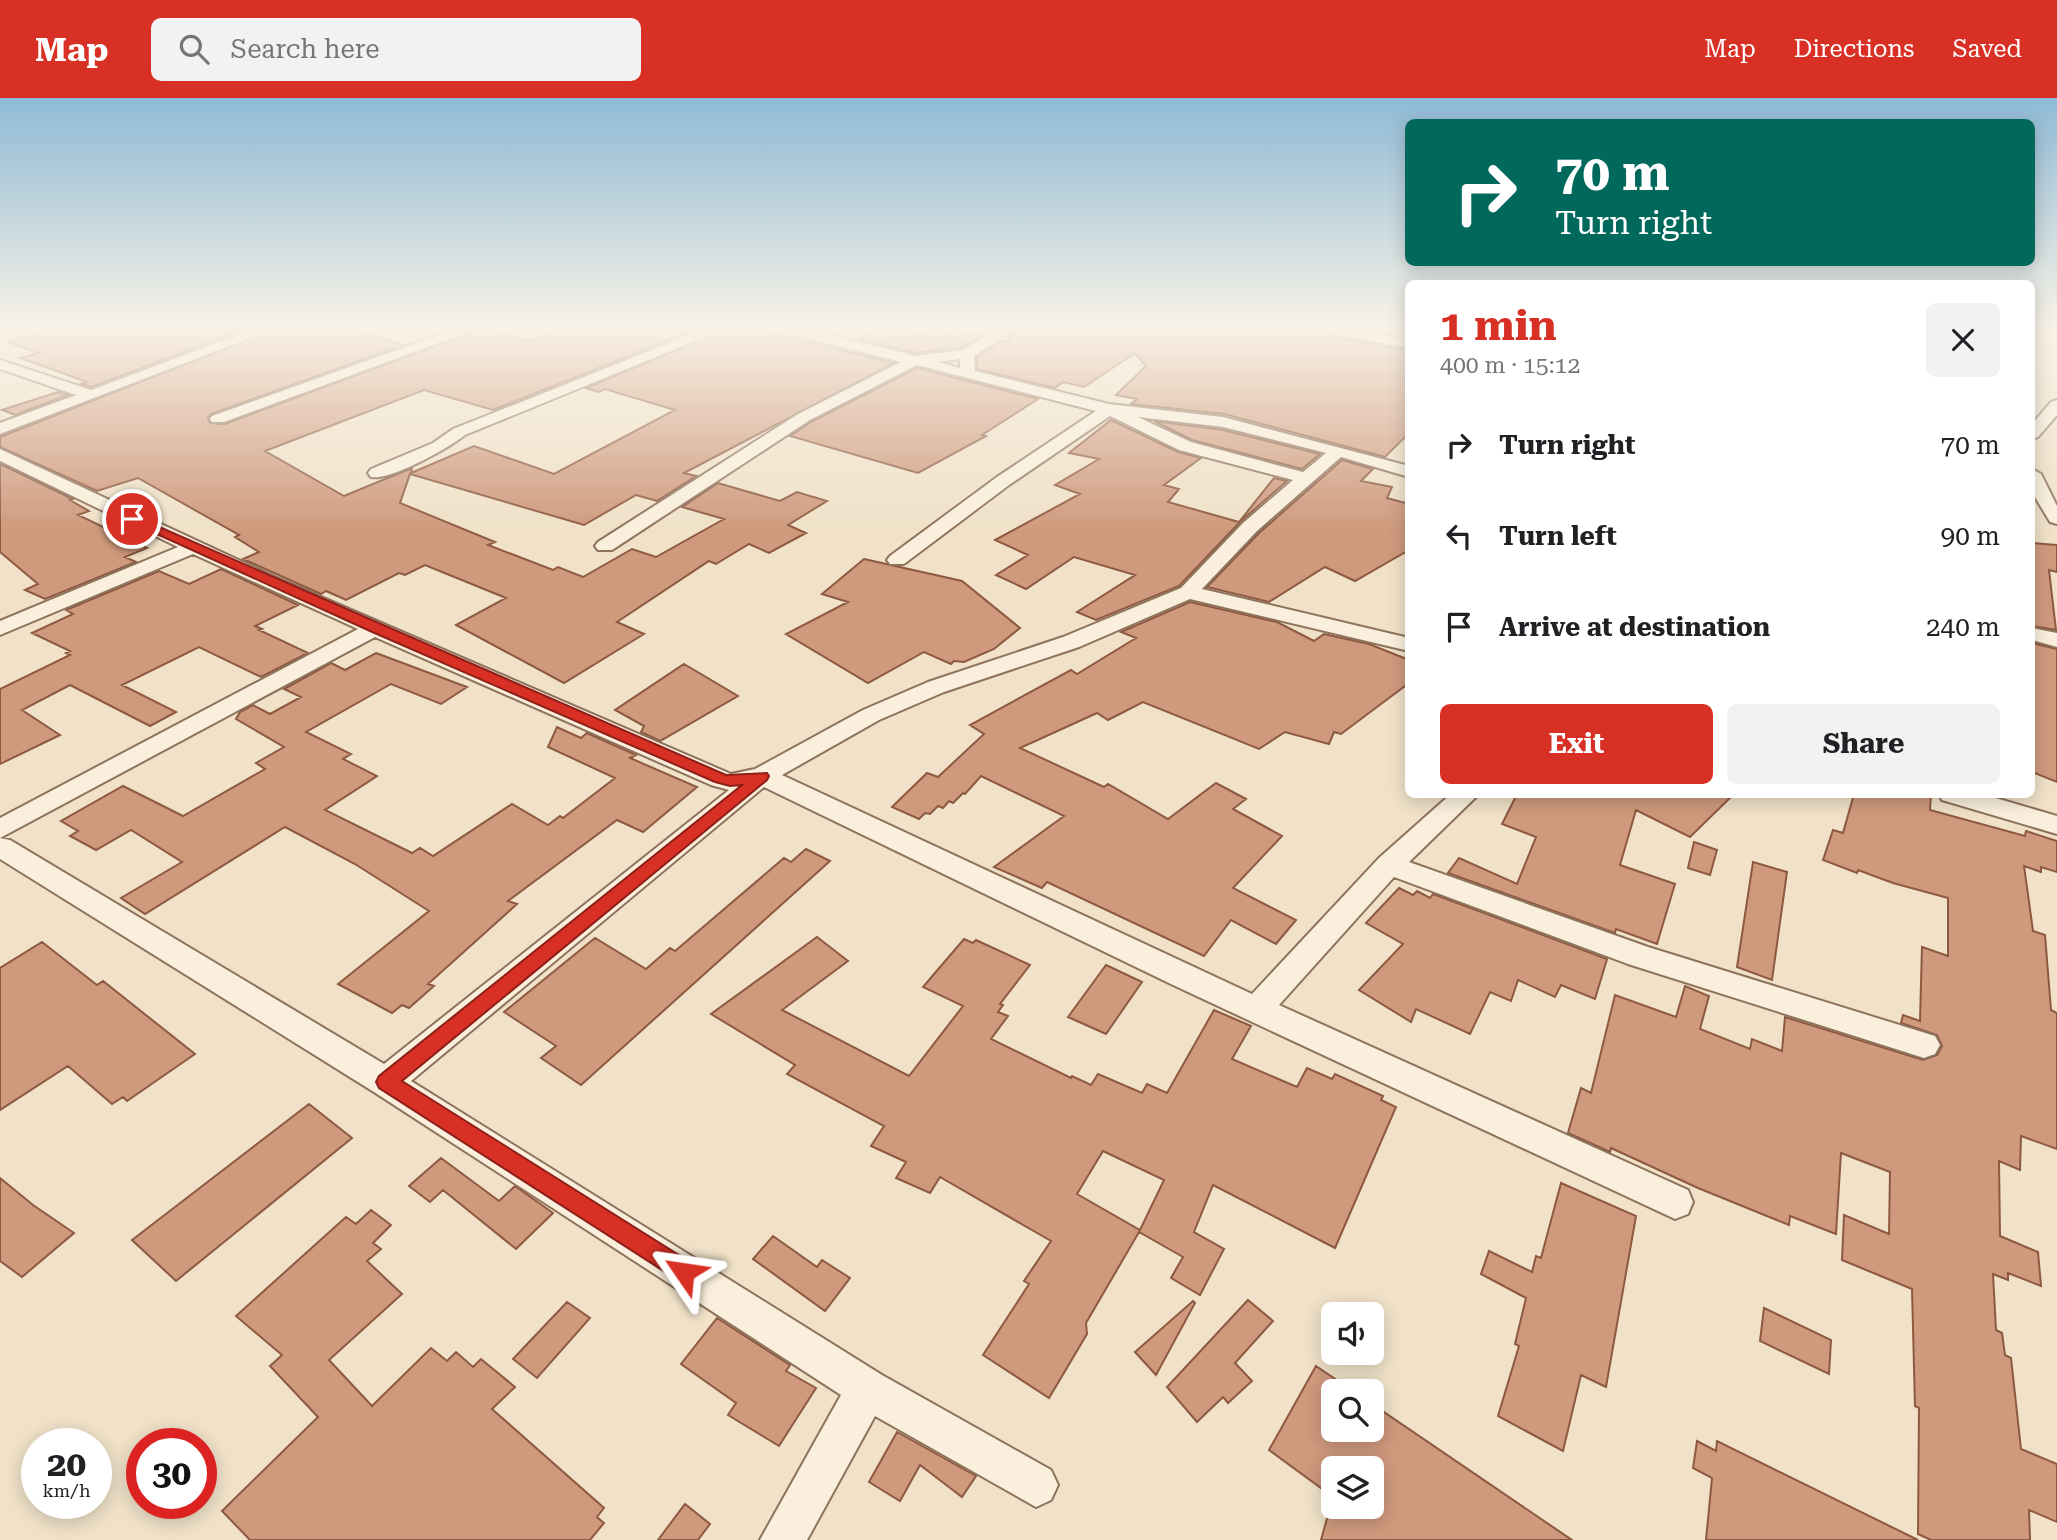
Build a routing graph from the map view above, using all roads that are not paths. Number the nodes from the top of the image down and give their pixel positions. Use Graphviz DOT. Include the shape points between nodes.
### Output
graph roads {
  1 [pos="85,397"];
  2 [pos="279,397"];
  3 [pos="550,397"];
  4 [pos="843,397"];
  5 [pos="1060,397"];
  6 [pos="2057,405"];
  7 [pos="1108,409"];
  8 [pos="218,419"];
  9 [pos="0,429"];
  10 [pos="2035,431"];
  11 [pos="1338,451"];
  12 [pos="0,454"];
  13 [pos="1405,471"];
  14 [pos="377,473"];
  15 [pos="1304,478"];
  16 [pos="2035,480"];
  17 [pos="2057,518"];
  18 [pos="605,546"];
  19 [pos="194,547"];
  20 [pos="897,560"];
  21 [pos="1188,592"];
  22 [pos="0,628"];
  23 [pos="374,628"];
  24 [pos="2035,635"];
  25 [pos="2057,640"];
  26 [pos="1405,644"];
  27 [pos="762,776"];
  28 [pos="1463,798"];
  29 [pos="1965,798"];
  30 [pos="2057,825"];
  31 [pos="0,829"];
  32 [pos="0,847"];
  33 [pos="1389,865"];
  34 [pos="1257,1009"];
  35 [pos="1924,1045"];
  36 [pos="386,1082"];
  37 [pos="1675,1202"];
  38 [pos="868,1389"];
  39 [pos="1036,1485"];
  40 [pos="782,1540"];
  1 -- 9 [label="street"];
  2 -- 8 [label="street"];
  3 -- 14 [label="street" via="459,432 439,447"];
  4 -- 18 [label="street" via="804,417"];
  5 -- 7 [label="street"];
  6 -- 10 [label="street"];
  7 -- 11 [label="street" via="1223,422"];
  7 -- 15 [label="street" via="1185,446"];
  7 -- 20 [label="street"];
  11 -- 13 [label="street"];
  11 -- 15 [label="street"];
  12 -- 19 [label="street"];
  15 -- 21 [label="street"];
  16 -- 17 [label="street"];
  19 -- 22 [label="street"];
  19 -- 23 [label="street"];
  21 -- 26 [label="street"];
  21 -- 27 [label="street" via="1071,642 936,687 871,715"];
  23 -- 27 [label="street" via="720,779 730,782"];
  23 -- 31 [label="street"];
  24 -- 25 [label="street"];
  27 -- 34 [label="street"];
  27 -- 36 [label="street"];
  28 -- 33 [label="street"];
  29 -- 30 [label="street"];
  32 -- 36 [label="street"];
  33 -- 34 [label="street"];
  33 -- 35 [label="street" via="1639,956"];
  34 -- 37 [label="street"];
  36 -- 38 [label="street"];
  38 -- 39 [label="street"];
  38 -- 40 [label="street"];
}
